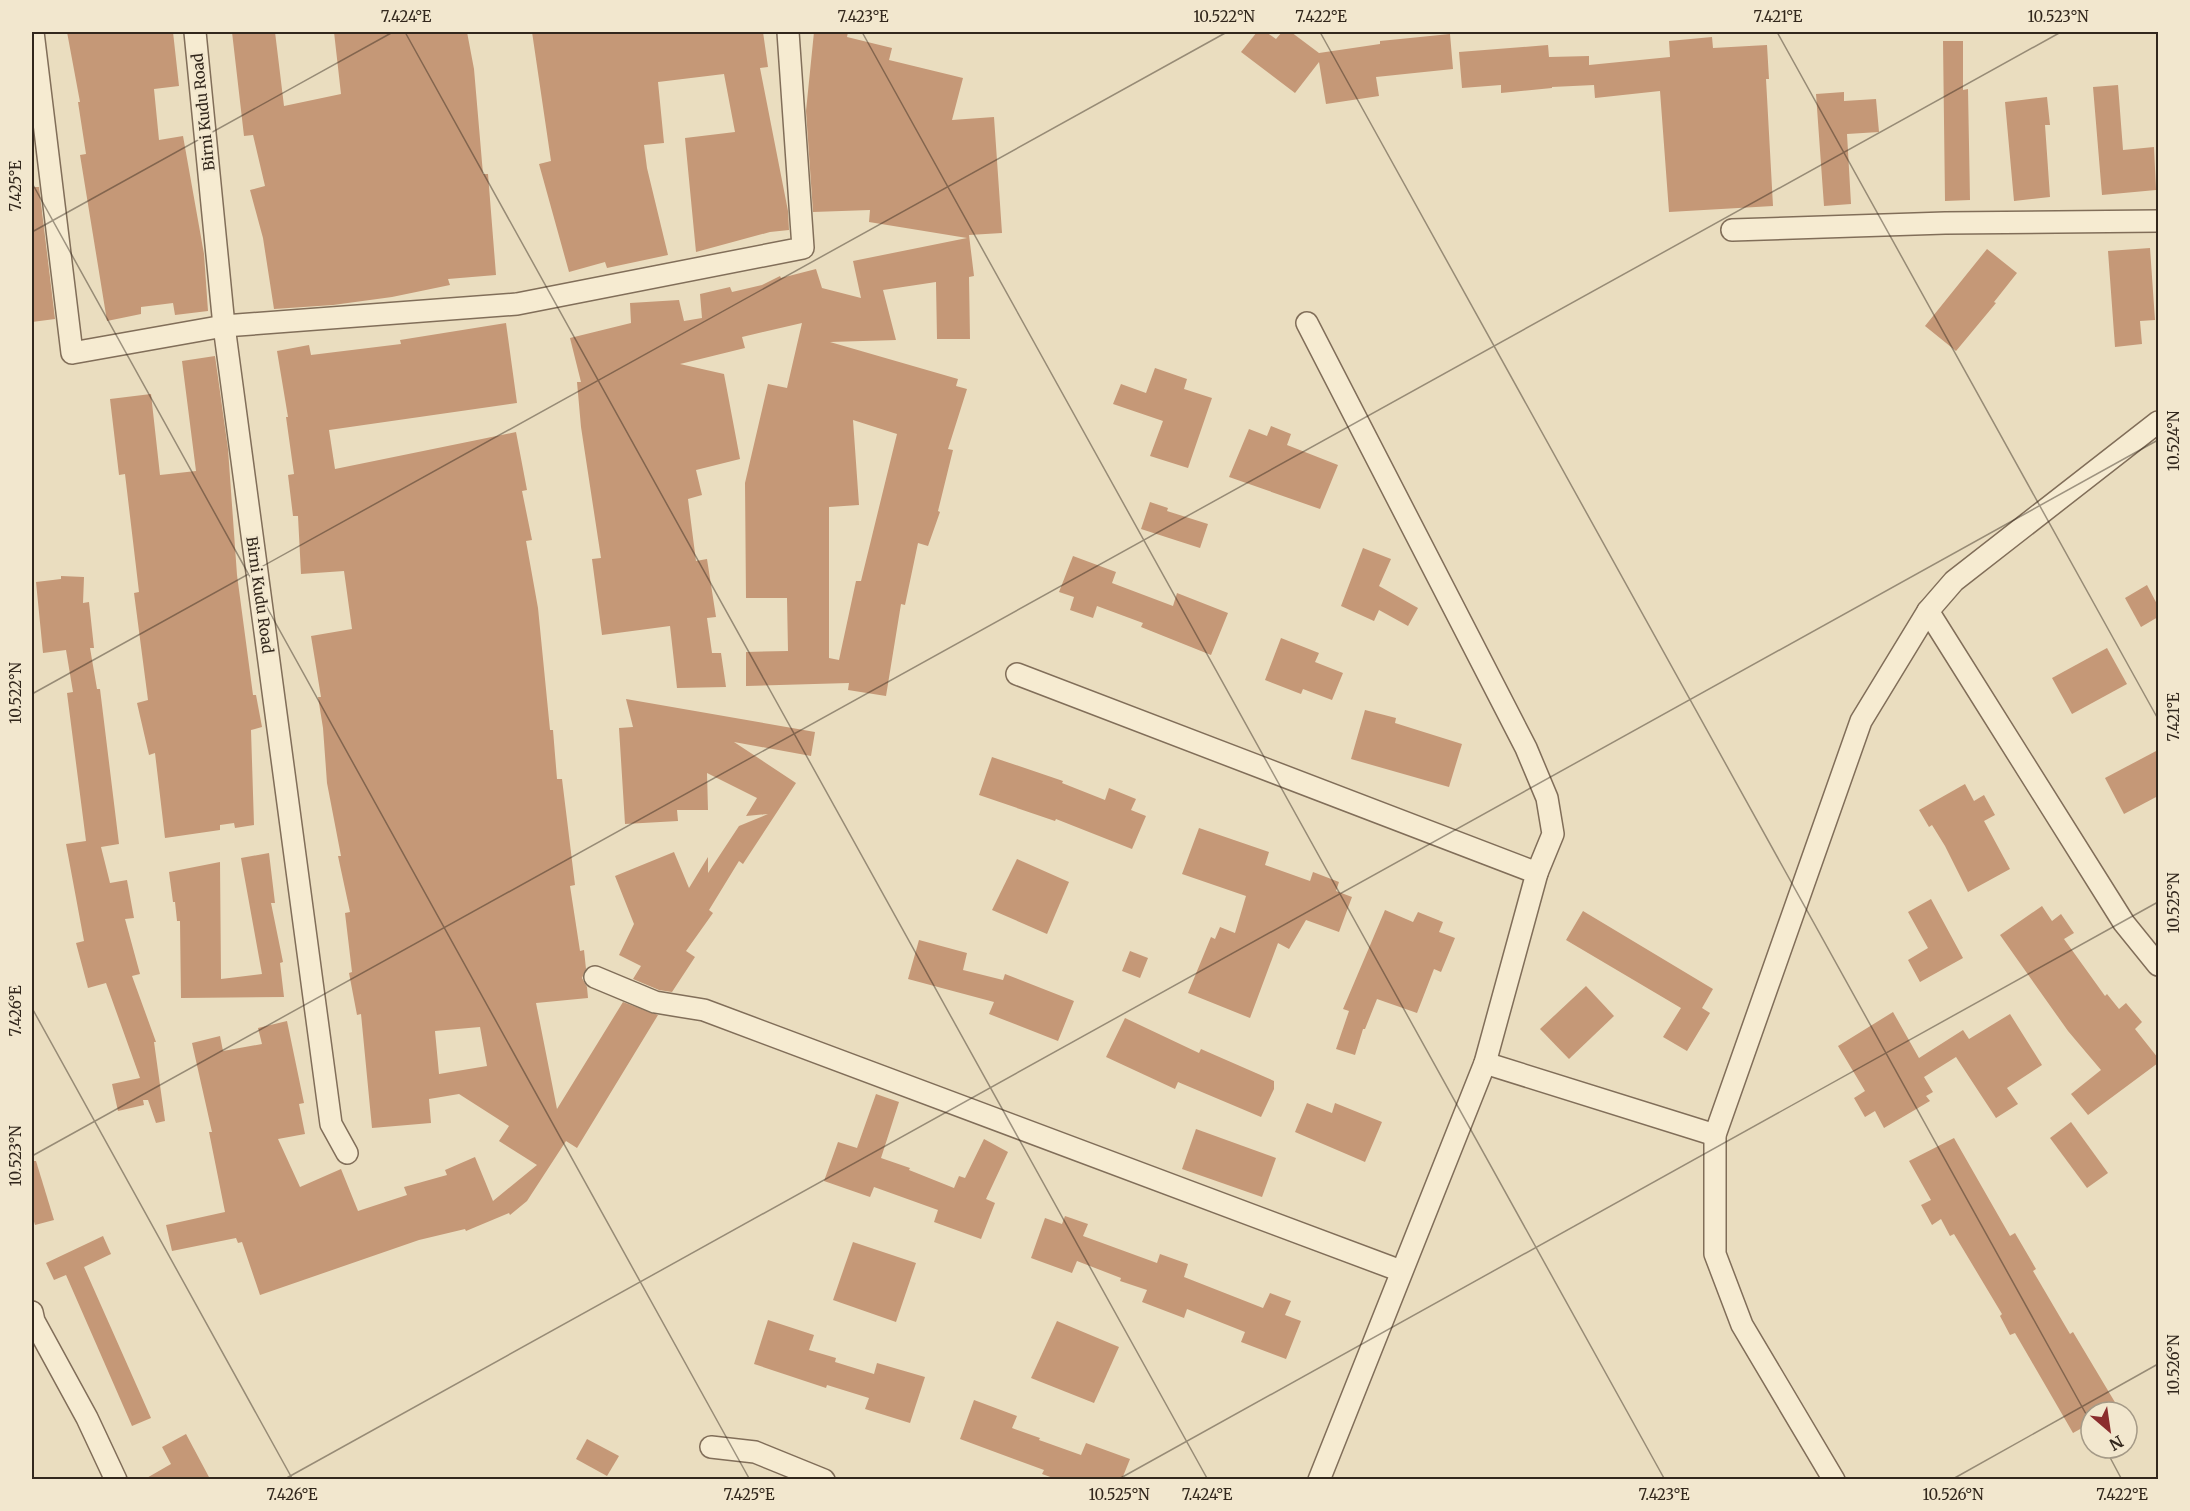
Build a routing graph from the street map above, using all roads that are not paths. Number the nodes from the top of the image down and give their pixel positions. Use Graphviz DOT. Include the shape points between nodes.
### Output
graph roads {
  1 [pos="33,32"];
  2 [pos="195,32"];
  3 [pos="788,32"];
  4 [pos="2158,221"];
  5 [pos="1732,230"];
  6 [pos="1307,323"];
  7 [pos="224,326"];
  8 [pos="2158,422"];
  9 [pos="1928,611"];
  10 [pos="1017,674"];
  11 [pos="1538,873"];
  12 [pos="2158,965"];
  13 [pos="595,977"];
  14 [pos="1485,1064"];
  15 [pos="1715,1135"];
  16 [pos="347,1154"];
  17 [pos="1401,1271"];
  18 [pos="32,1318"];
  19 [pos="711,1447"];
  20 [pos="116,1479"];
  21 [pos="824,1479"];
  22 [pos="1319,1479"];
  23 [pos="1834,1479"];
  1 -- 7 [label="street" via="72,353"];
  2 -- 7 [label="street, Birni Kudu Road"];
  3 -- 7 [label="street" via="802,248 517,304"];
  4 -- 5 [label="street" via="1945,222"];
  6 -- 11 [label="street" via="1526,748 1547,798 1552,834"];
  7 -- 16 [label="street, Birni Kudu Road" via="331,1124"];
  8 -- 9 [label="street" via="1954,581"];
  9 -- 12 [label="street" via="2124,923"];
  9 -- 15 [label="street" via="1861,721"];
  10 -- 11 [label="street"];
  11 -- 14 [label="street"];
  13 -- 17 [label="street" via="655,1002 704,1010"];
  14 -- 15 [label="street"];
  14 -- 17 [label="street"];
  15 -- 23 [label="street" via="1715,1254 1742,1325"];
  17 -- 22 [label="street"];
  18 -- 20 [label="street"];
  19 -- 21 [label="street" via="755,1452"];
}
